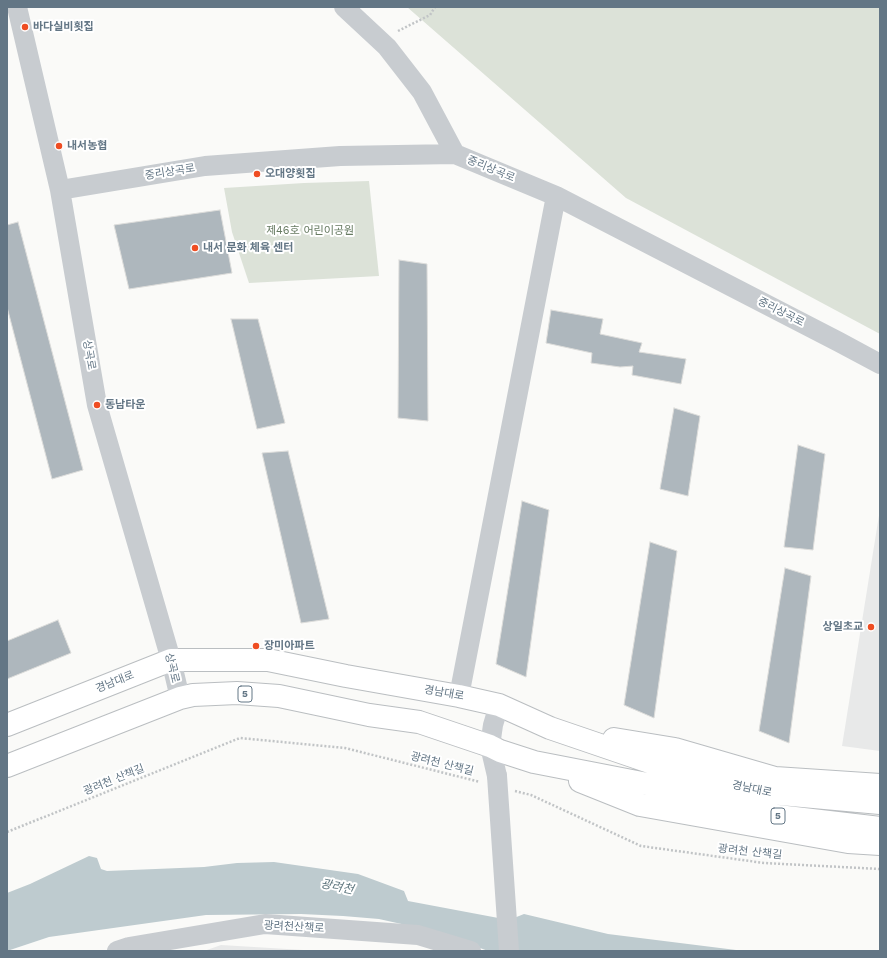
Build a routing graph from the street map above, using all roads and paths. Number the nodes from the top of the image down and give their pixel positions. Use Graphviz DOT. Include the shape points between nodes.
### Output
graph roads {
  1 [pos="17,7"];
  2 [pos="344,7"];
  3 [pos="435,7"];
  4 [pos="379,39"];
  5 [pos="455,154"];
  6 [pos="60,190"];
  7 [pos="556,196"];
  8 [pos="880,364"];
  9 [pos="171,660"];
  10 [pos="459,696"];
  11 [pos="180,698"];
  12 [pos="499,705"];
  13 [pos="7,725"];
  14 [pos="550,728"];
  15 [pos="490,746"];
  16 [pos="534,762"];
  17 [pos="7,766"];
  18 [pos="680,781"];
  19 [pos="497,783"];
  20 [pos="880,785"];
  21 [pos="880,803"];
  22 [pos="880,828"];
  23 [pos="7,832"];
  24 [pos="880,844"];
  25 [pos="880,869"];
  26 [pos="117,951"];
  27 [pos="471,951"];
  28 [pos="508,951"];
  1 -- 6 [label="street, 상곡로"];
  2 -- 4 [label="street"];
  3 -- 4 [label="path" via="430,15"];
  4 -- 5 [label="street" via="422,92"];
  5 -- 6 [label="street, 중리상곡로" via="340,156 212,165"];
  5 -- 7 [label="street, 중리상곡로"];
  6 -- 9 [label="street, 상곡로" via="97,405"];
  7 -- 8 [label="street, 중리상곡로"];
  7 -- 10 [label="street"];
  9 -- 10 [label="highway, 경남대로 / 5" via="268,660"];
  9 -- 11 [label="street, 상곡로"];
  9 -- 13 [label="highway, 경남대로 / 5"];
  10 -- 12 [label="highway, 경남대로 / 5"];
  11 -- 15 [label="highway, 경남대로 / 5" via="237,693 279,696 369,715 419,722"];
  11 -- 17 [label="highway, 경남대로 / 5"];
  12 -- 14 [label="highway, 경남대로 / 5"];
  12 -- 15 [label="street"];
  14 -- 18 [label="highway, 경남대로 / 5"];
  14 -- 20 [label="highway" via="675,749 775,778"];
  15 -- 16 [label="highway, 경남대로 / 5"];
  15 -- 19 [label="street"];
  16 -- 18 [label="highway, 경남대로 / 5"];
  16 -- 24 [label="highway" via="640,805 848,842"];
  18 -- 21 [label="highway, 경남대로 / 5" via="770,793"];
  18 -- 22 [label="highway, 경남대로 / 5" via="769,815"];
  19 -- 23 [label="path, 광려천 산책길" via="345,748 240,738"];
  19 -- 25 [label="path, 광려천 산책길" via="531,795 641,846 764,862"];
  19 -- 28 [label="street, bridge"];
  26 -- 27 [label="street, 광려천산책로" via="265,924 418,935"];
}
